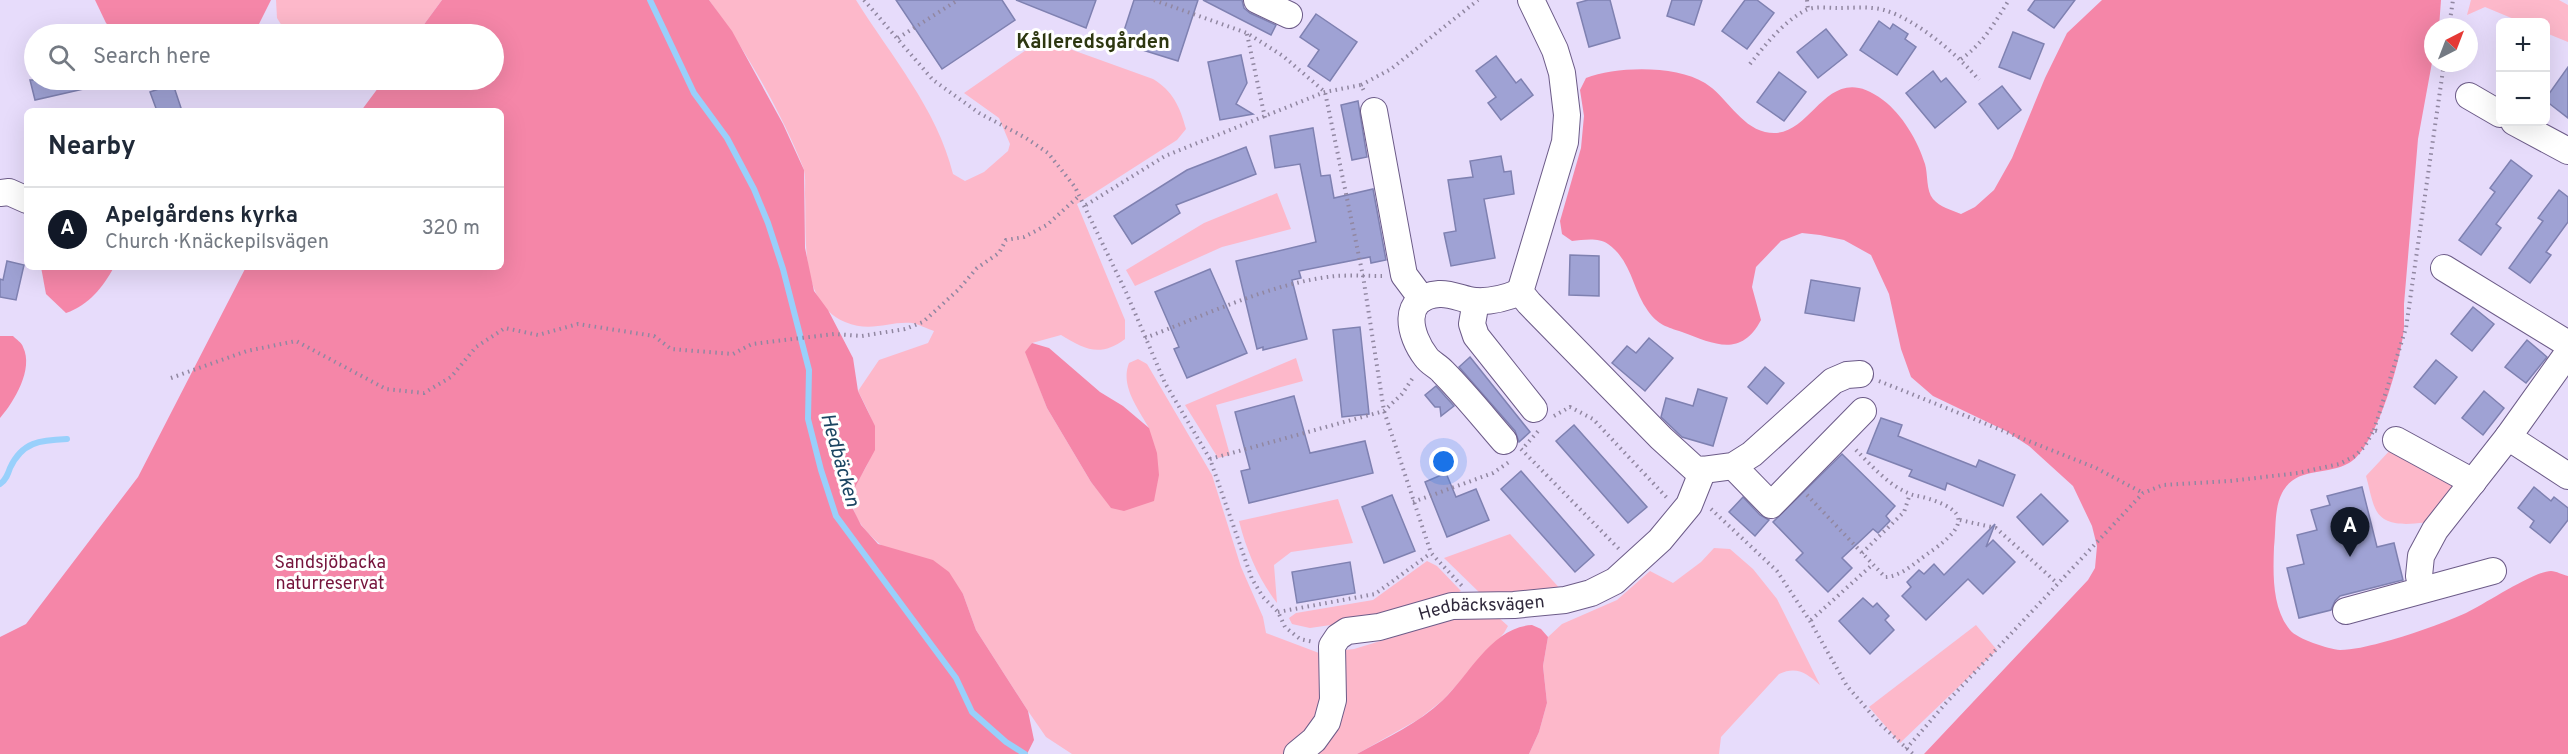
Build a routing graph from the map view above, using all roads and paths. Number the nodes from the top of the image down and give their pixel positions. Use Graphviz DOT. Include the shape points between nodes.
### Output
graph roads {
  1 [pos="864,0"];
  2 [pos="958,0"];
  3 [pos="1154,0"];
  4 [pos="1257,0"];
  5 [pos="1478,0"];
  6 [pos="1531,0"];
  7 [pos="1807,0"];
  8 [pos="2009,0"];
  9 [pos="2453,0"];
  10 [pos="1808,9"];
  11 [pos="1289,15"];
  12 [pos="2450,18"];
  13 [pos="1246,33"];
  14 [pos="898,38"];
  15 [pos="1961,59"];
  16 [pos="1750,64"];
  17 [pos="2443,72"];
  18 [pos="1979,80"];
  19 [pos="1361,85"];
  20 [pos="1325,92"];
  21 [pos="2469,96"];
  22 [pos="1374,111"];
  23 [pos="2496,112"];
  24 [pos="1265,118"];
  25 [pos="2521,126"];
  26 [pos="2568,151"];
  27 [pos="1080,195"];
  28 [pos="1086,205"];
  29 [pos="2444,268"];
  30 [pos="1363,276"];
  31 [pos="1520,292"];
  32 [pos="1422,300"];
  33 [pos="1476,301"];
  34 [pos="1145,338"];
  35 [pos="2568,344"];
  36 [pos="2568,353"];
  37 [pos="1427,359"];
  38 [pos="1860,374"];
  39 [pos="171,378"];
  40 [pos="1384,411"];
  41 [pos="1863,411"];
  42 [pos="1541,415"];
  43 [pos="2385,435"];
  44 [pos="1840,436"];
  45 [pos="2508,437"];
  46 [pos="1513,446"];
  47 [pos="1210,459"];
  48 [pos="1733,466"];
  49 [pos="1703,470"];
  50 [pos="2568,476"];
  51 [pos="1794,482"];
  52 [pos="2473,482"];
  53 [pos="2143,493"];
  54 [pos="1910,494"];
  55 [pos="1413,502"];
  56 [pos="1689,505"];
  57 [pos="1960,520"];
  58 [pos="1431,553"];
  59 [pos="1862,553"];
  60 [pos="1635,563"];
  61 [pos="1872,564"];
  62 [pos="2493,571"];
  63 [pos="2057,583"];
  64 [pos="2422,589"];
  65 [pos="1476,604"];
  66 [pos="2346,611"];
  67 [pos="1278,612"];
  68 [pos="1810,621"];
  69 [pos="1332,646"];
  70 [pos="1906,749"];
  71 [pos="1297,754"];
  72 [pos="1913,754"];
  1 -- 14 [label="path"];
  2 -- 14 [label="path"];
  3 -- 13 [label="path"];
  4 -- 11 [label="street"];
  5 -- 19 [label="path" via="1391,69"];
  6 -- 31 [label="street" via="1555,50 1567,115 1564,142"];
  7 -- 10 [label="path"];
  8 -- 15 [label="path" via="1986,36"];
  9 -- 12 [label="path"];
  10 -- 15 [label="path" via="1884,10 1909,22"];
  10 -- 16 [label="path" via="1776,34"];
  13 -- 20 [label="path" via="1283,56"];
  13 -- 24 [label="path"];
  14 -- 27 [label="path" via="933,80 979,113 1048,153"];
  15 -- 18 [label="path"];
  17 -- 43 [label="path" via="2406,328"];
  19 -- 20 [label="path"];
  19 -- 22 [label="path"];
  20 -- 24 [label="path"];
  20 -- 30 [label="path"];
  21 -- 23 [label="street"];
  22 -- 32 [label="street" via="1404,275"];
  24 -- 28 [label="path" via="1165,156"];
  25 -- 26 [label="street"];
  27 -- 28 [label="path"];
  27 -- 39 [label="path" via="1047,225 1024,237 1006,240 999,253 977,268 924,322 905,330 752,344 733,354 671,349 654,336 578,324 538,335 505,328 476,347 451,377 424,393 386,389 296,341 247,351"];
  28 -- 34 [label="path"];
  29 -- 35 [label="street"];
  30 -- 34 [label="path" via="1335,276 1299,283"];
  30 -- 40 [label="path"];
  31 -- 33 [label="street"];
  31 -- 49 [label="street" via="1661,438 1695,469"];
  32 -- 33 [label="street" via="1441,294"];
  32 -- 37 [label="street" via="1413,310 1410,325"];
  33 -- 42 [label="street" via="1472,324 1476,336"];
  34 -- 47 [label="path" via="1165,383"];
  36 -- 45 [label="street"];
  37 -- 40 [label="path" via="1402,394"];
  37 -- 46 [label="street"];
  38 -- 48 [label="street" via="1833,381 1752,454"];
  38 -- 53 [label="path" via="2096,468"];
  40 -- 47 [label="path"];
  40 -- 55 [label="path"];
  41 -- 44 [label="street"];
  42 -- 46 [label="path"];
  42 -- 56 [label="path" via="1570,407 1593,419"];
  43 -- 52 [label="street"];
  43 -- 53 [label="path" via="2339,464 2287,475 2163,484"];
  44 -- 51 [label="street"];
  44 -- 54 [label="path" via="1892,484"];
  45 -- 50 [label="street"];
  45 -- 52 [label="street"];
  46 -- 55 [label="path" via="1493,473"];
  46 -- 60 [label="path"];
  47 -- 67 [label="path" via="1252,579"];
  48 -- 49 [label="street"];
  48 -- 51 [label="street" via="1771,504"];
  49 -- 56 [label="street, Hedbäcksvägen"];
  51 -- 59 [label="path"];
  52 -- 64 [label="street" via="2434,530 2421,556"];
  53 -- 63 [label="path"];
  54 -- 57 [label="path" via="1946,505"];
  54 -- 59 [label="path" via="1904,512"];
  55 -- 58 [label="path"];
  56 -- 60 [label="street, Hedbäcksvägen"];
  56 -- 68 [label="path" via="1777,571"];
  57 -- 61 [label="path" via="1951,537 1891,577 1885,577"];
  57 -- 63 [label="path" via="1996,528"];
  58 -- 65 [label="path"];
  58 -- 67 [label="path" via="1375,594"];
  59 -- 61 [label="path"];
  60 -- 65 [label="street, Hedbäcksvägen" via="1607,585 1565,600"];
  61 -- 68 [label="path"];
  62 -- 64 [label="street"];
  63 -- 70 [label="path"];
  64 -- 66 [label="street"];
  65 -- 69 [label="street, Hedbäcksvägen" via="1347,631"];
  67 -- 69 [label="path" via="1285,627 1300,639"];
  68 -- 70 [label="path" via="1847,686"];
  69 -- 71 [label="street" via="1333,700 1327,722"];
  70 -- 72 [label="path"];
}
